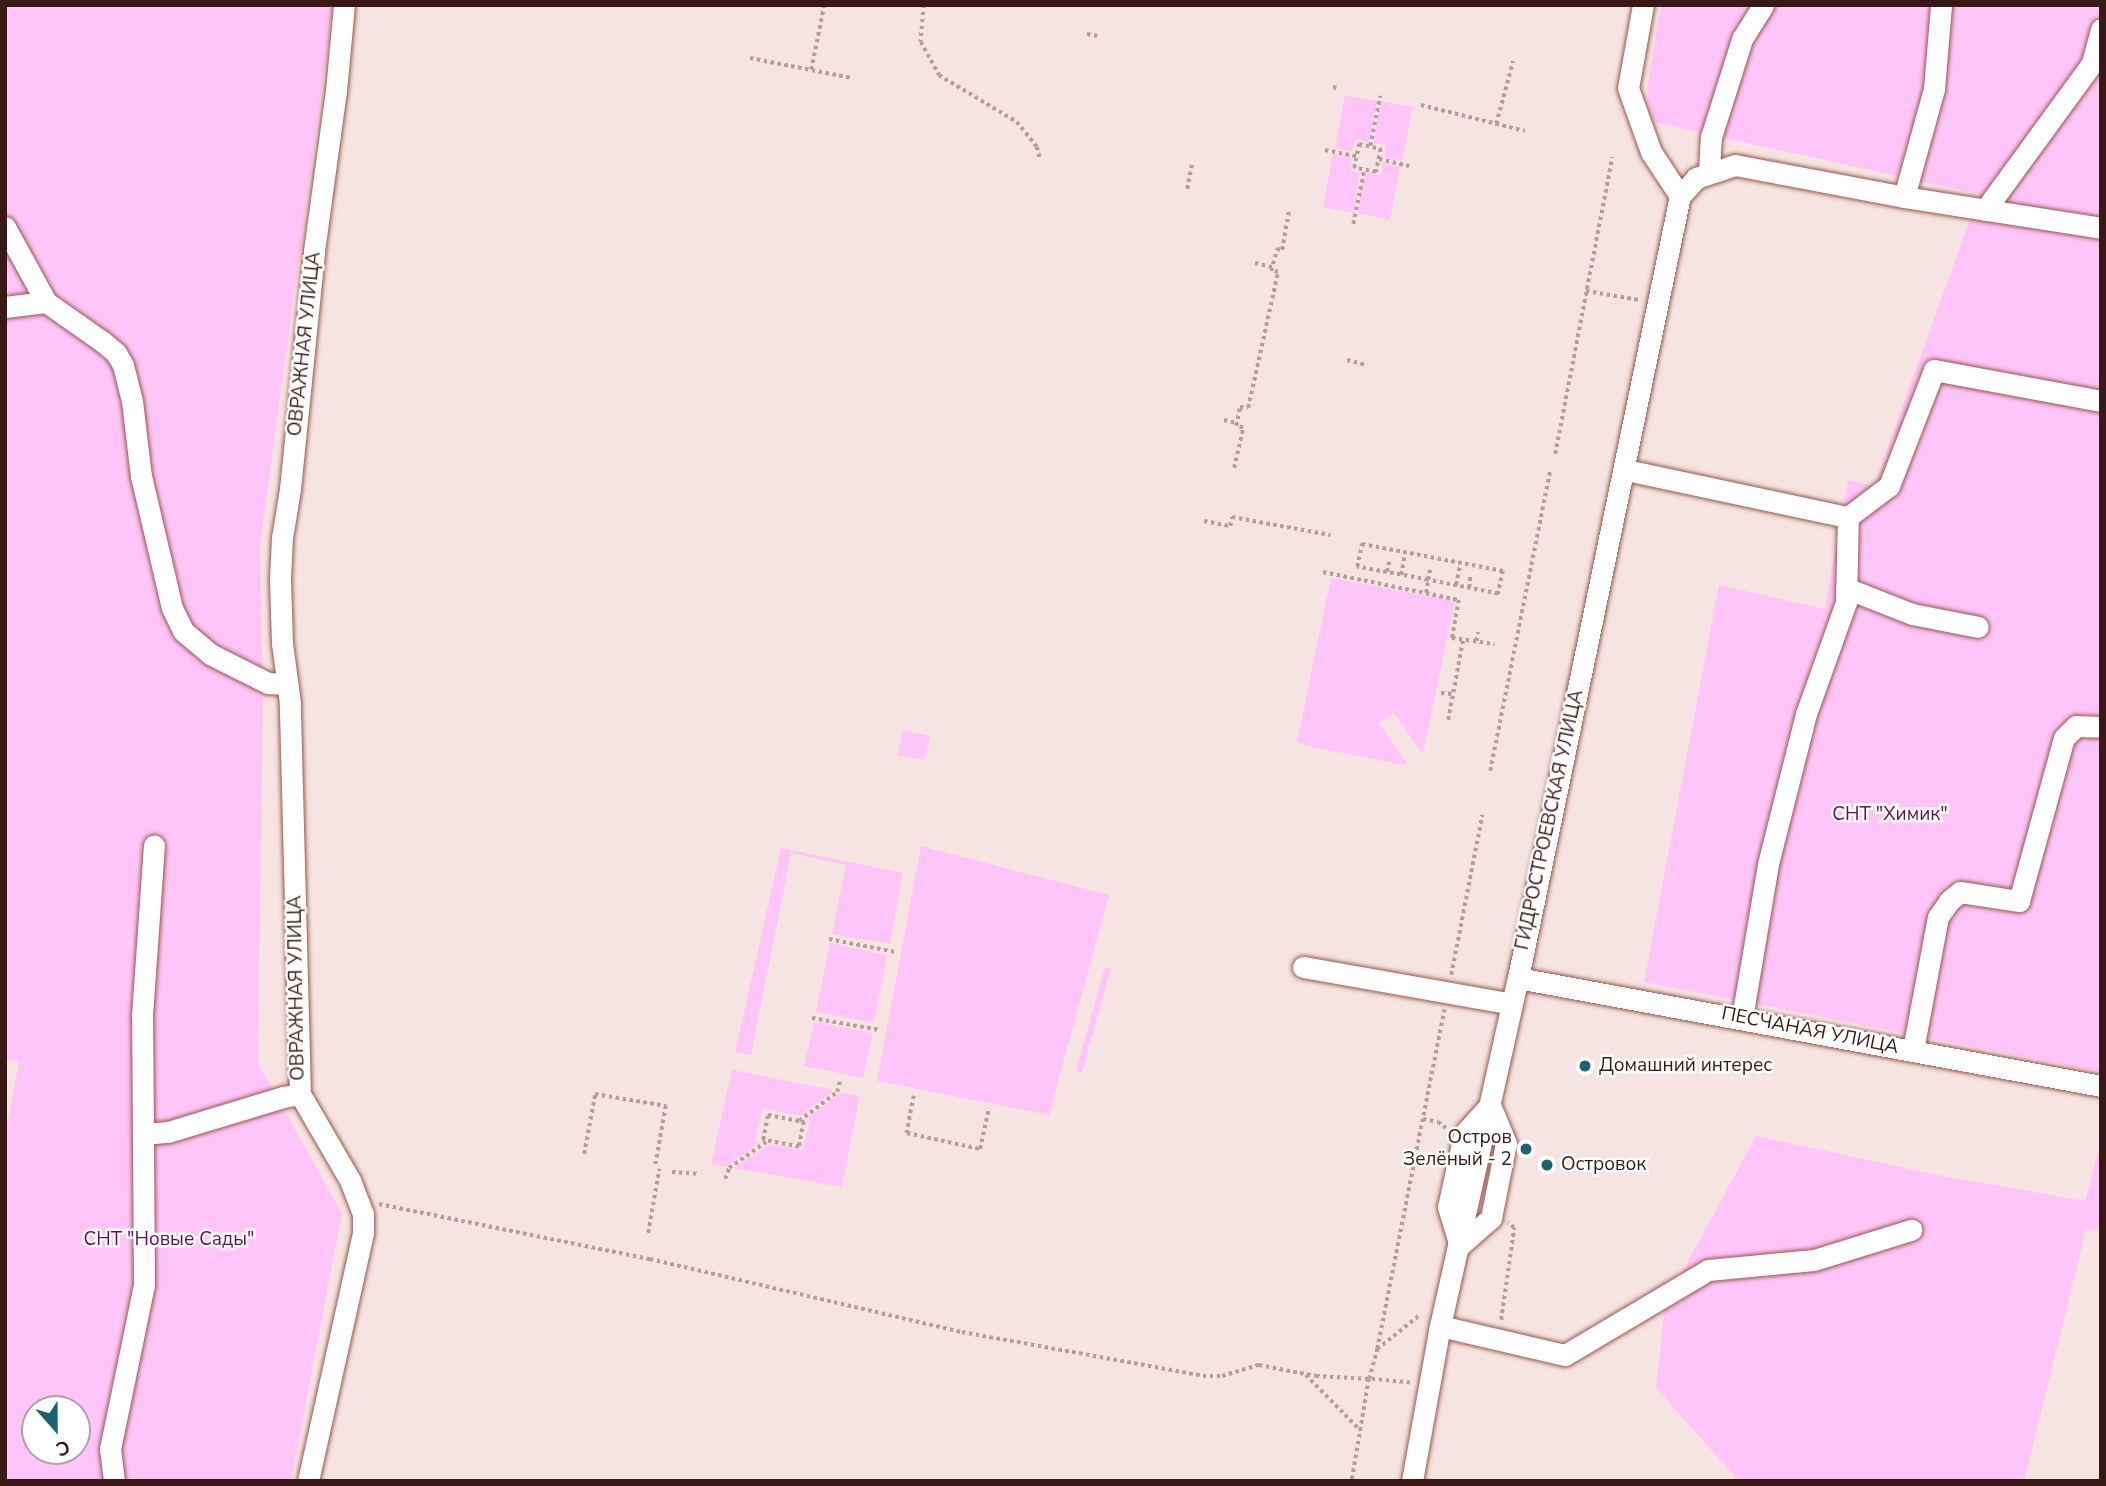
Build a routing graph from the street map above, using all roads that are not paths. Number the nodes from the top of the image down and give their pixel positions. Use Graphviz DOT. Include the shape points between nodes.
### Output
graph roads {
  1 [pos="344,5"];
  2 [pos="1643,5"];
  3 [pos="1763,5"];
  4 [pos="1941,5"];
  5 [pos="2101,29"];
  6 [pos="1709,172"];
  7 [pos="1680,196"];
  8 [pos="1904,197"];
  9 [pos="1985,210"];
  10 [pos="5,227"];
  11 [pos="2101,228"];
  12 [pos="46,302"];
  13 [pos="5,307"];
  14 [pos="2101,401"];
  15 [pos="1626,470"];
  16 [pos="1848,517"];
  17 [pos="1846,588"];
  18 [pos="1978,628"];
  19 [pos="285,684"];
  20 [pos="2101,727"];
  21 [pos="154,845"];
  22 [pos="1303,967"];
  23 [pos="1518,978"];
  24 [pos="1512,1004"];
  25 [pos="1742,1018"];
  26 [pos="1913,1050"];
  27 [pos="2101,1086"];
  28 [pos="300,1094"];
  29 [pos="1490,1105"];
  30 [pos="144,1134"];
  31 [pos="1911,1230"];
  32 [pos="1459,1245"];
  33 [pos="1435,1317"];
  34 [pos="114,1481"];
  35 [pos="307,1481"];
  36 [pos="1412,1481"];
  1 -- 19 [label="street, ОВРАЖНАЯ УЛИЦА" via="282,538"];
  2 -- 7 [label="street" via="1628,88 1651,152"];
  3 -- 6 [label="street" via="1742,39 1711,137"];
  4 -- 8 [label="street" via="1934,89"];
  5 -- 9 [label="street" via="2092,63"];
  6 -- 7 [label="street" via="1696,178"];
  6 -- 8 [label="street" via="1735,165 1760,167"];
  7 -- 15 [label="street, ГИДРОСТРОЕВСКАЯ УЛИЦА"];
  8 -- 9 [label="street"];
  9 -- 11 [label="street"];
  10 -- 12 [label="street"];
  12 -- 13 [label="street"];
  12 -- 19 [label="street" via="103,342 123,365 141,476 172,608 183,631 210,654 268,682"];
  14 -- 16 [label="street" via="1934,370 1889,486"];
  15 -- 16 [label="street"];
  15 -- 23 [label="street, ГИДРОСТРОЕВСКАЯ УЛИЦА"];
  16 -- 17 [label="street"];
  17 -- 18 [label="street" via="1912,614"];
  17 -- 25 [label="street" via="1846,602 1806,714 1768,863"];
  19 -- 28 [label="street, ОВРАЖНАЯ УЛИЦА" via="290,703"];
  20 -- 26 [label="street" via="2076,726 2064,738 2019,901 1960,892 1938,917"];
  21 -- 30 [label="street" via="142,1016"];
  22 -- 24 [label="street"];
  23 -- 24 [label="street, ГИДРОСТРОЕВСКАЯ УЛИЦА"];
  23 -- 25 [label="street, ПЕСЧАНАЯ УЛИЦА"];
  24 -- 29 [label="street, ГИДРОСТРОЕВСКАЯ УЛИЦА"];
  25 -- 26 [label="street, ПЕСЧАНАЯ УЛИЦА"];
  26 -- 27 [label="street, ПЕСЧАНАЯ УЛИЦА"];
  28 -- 30 [label="street" via="168,1132"];
  28 -- 35 [label="street, ОВРАЖНАЯ УЛИЦА" via="360,1202 363,1232"];
  29 -- 32 [label="street" via="1464,1134 1448,1207"];
  29 -- 32 [label="street" via="1506,1143 1491,1218"];
  30 -- 34 [label="street" via="144,1284 110,1449"];
  31 -- 33 [label="street" via="1814,1260 1708,1269 1565,1355"];
  32 -- 33 [label="street"];
  33 -- 36 [label="street" via="1429,1385"];
}
